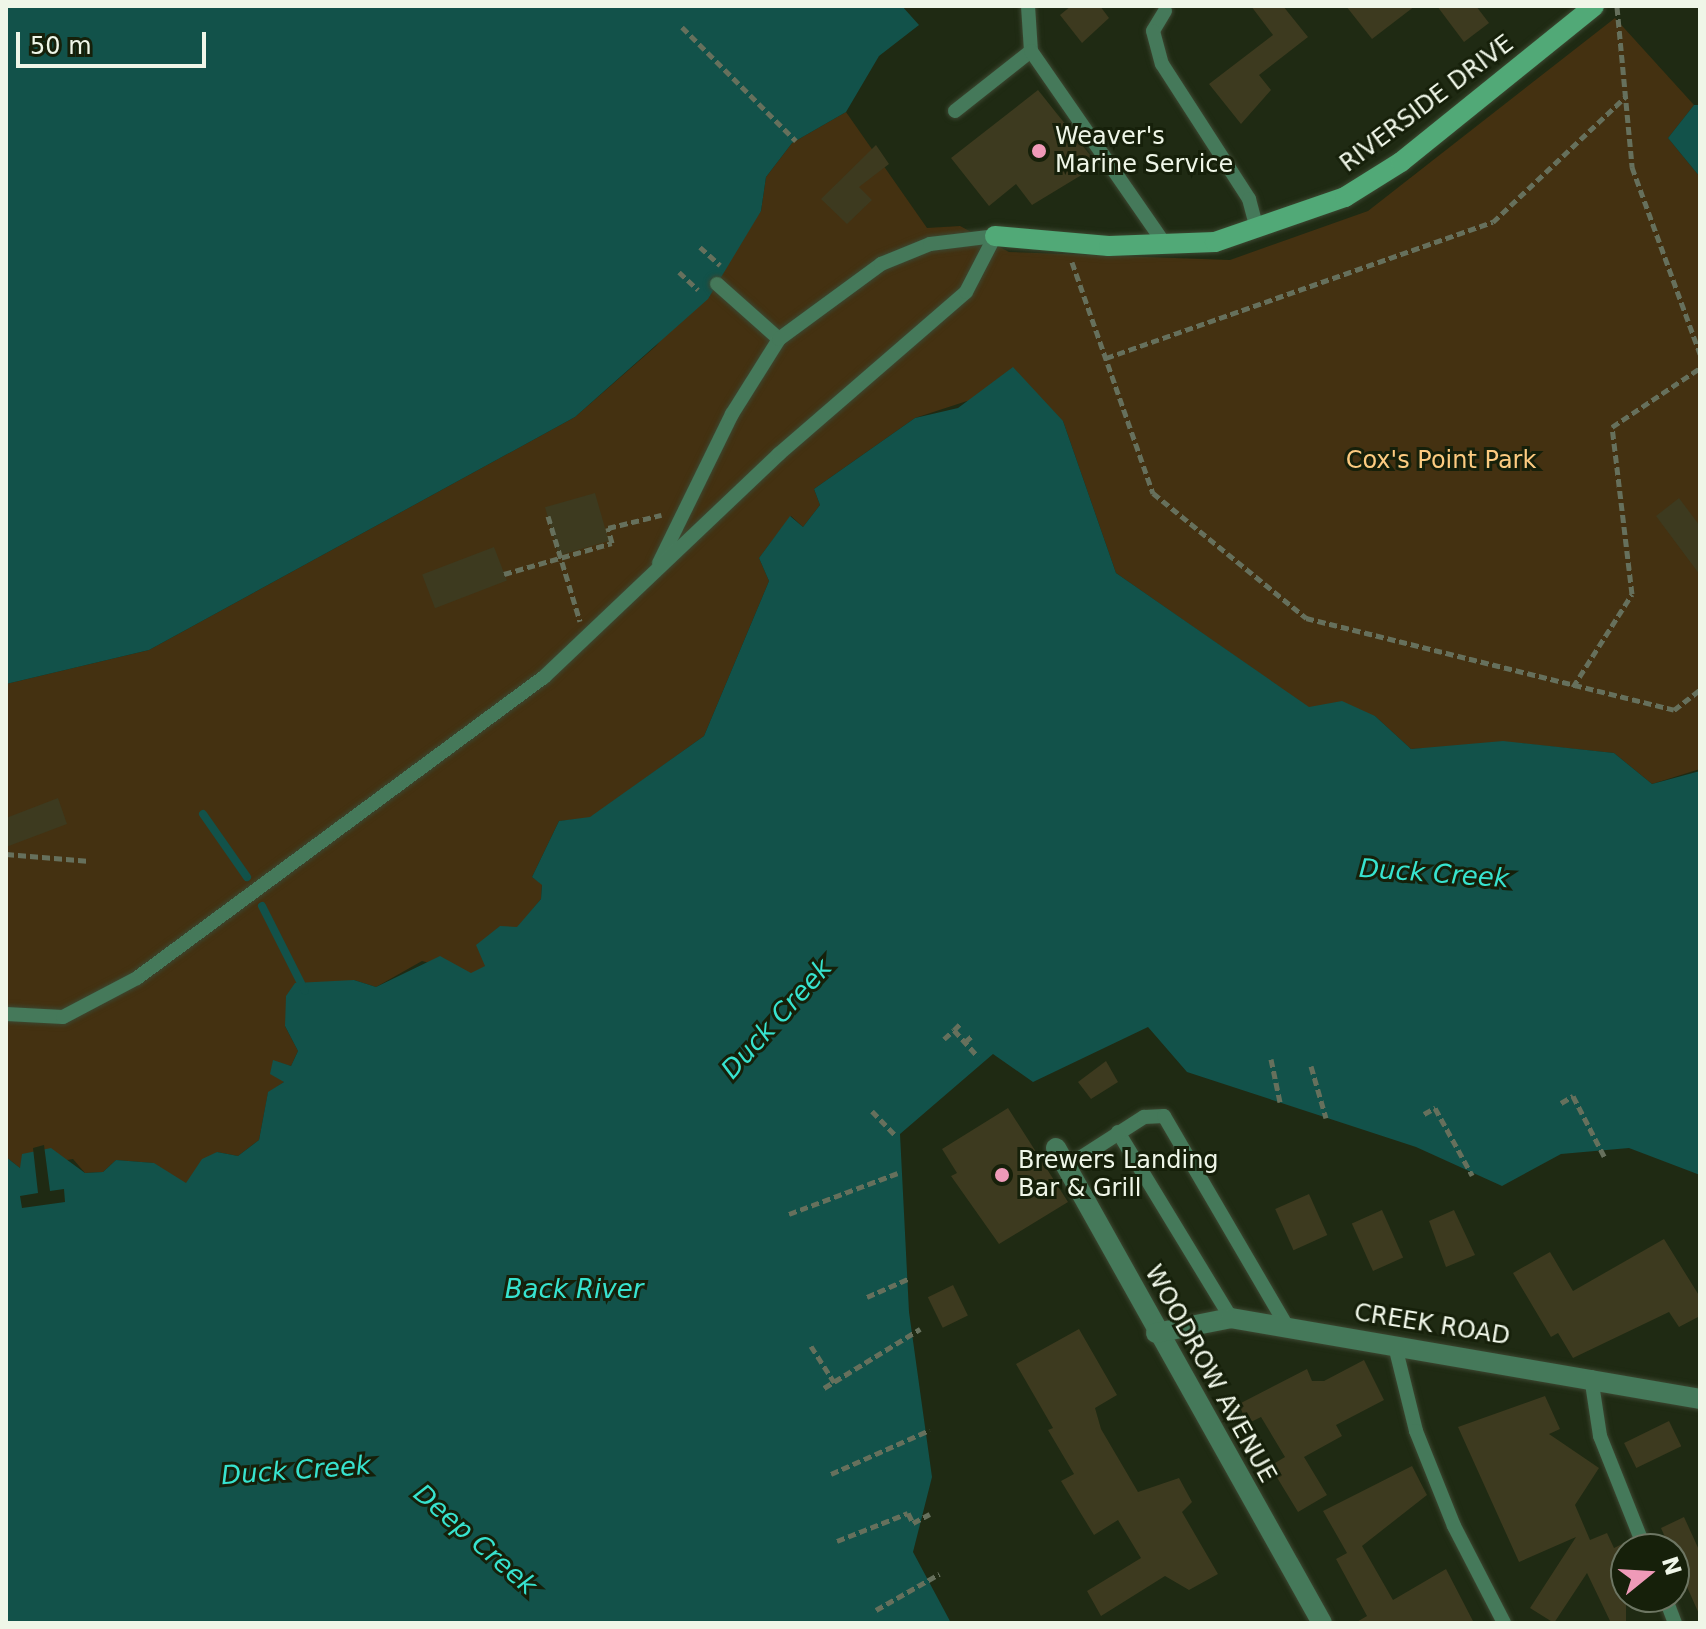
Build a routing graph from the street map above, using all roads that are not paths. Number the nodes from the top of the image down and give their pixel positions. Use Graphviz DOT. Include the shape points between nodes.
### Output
graph roads {
  1 [pos="1028,6"];
  2 [pos="1594,6"];
  3 [pos="1165,11"];
  4 [pos="1031,51"];
  5 [pos="955,111"];
  6 [pos="1257,228"];
  7 [pos="995,236"];
  8 [pos="1166,246"];
  9 [pos="717,284"];
  10 [pos="779,339"];
  11 [pos="654,573"];
  12 [pos="6,1014"];
  13 [pos="1118,1132"];
  14 [pos="1056,1148"];
  15 [pos="1066,1167"];
  16 [pos="1231,1318"];
  17 [pos="1288,1328"];
  18 [pos="1156,1333"];
  19 [pos="1395,1346"];
  20 [pos="1591,1377"];
  21 [pos="1700,1399"];
  22 [pos="1639,1533"];
  23 [pos="1322,1623"];
  24 [pos="1504,1623"];
  1 -- 4 [label="lane"];
  2 -- 6 [label="street, RIVERSIDE DRIVE" via="1367,186"];
  3 -- 6 [label="lane" via="1153,31 1162,64 1249,199"];
  4 -- 5 [label="lane"];
  4 -- 8 [label="lane"];
  6 -- 8 [label="street, RIVERSIDE DRIVE"];
  7 -- 8 [label="street, RIVERSIDE DRIVE"];
  7 -- 10 [label="lane" via="930,244 881,264"];
  7 -- 11 [label="lane" via="966,292"];
  9 -- 10 [label="lane"];
  10 -- 11 [label="lane"];
  11 -- 12 [label="lane" via="544,677 137,978 63,1017"];
  13 -- 15 [label="lane"];
  13 -- 16 [label="lane"];
  13 -- 17 [label="lane" via="1152,1113 1164,1116"];
  14 -- 15 [label="street, WOODROW AVENUE"];
  15 -- 18 [label="street, WOODROW AVENUE"];
  16 -- 17 [label="street, CREEK ROAD"];
  16 -- 18 [label="street, CREEK ROAD"];
  17 -- 19 [label="street, CREEK ROAD"];
  18 -- 23 [label="street, WOODROW AVENUE"];
  19 -- 20 [label="street, CREEK ROAD"];
  19 -- 24 [label="lane" via="1421,1445"];
  20 -- 21 [label="street, CREEK ROAD"];
  20 -- 22 [label="lane" via="1600,1436"];
}
